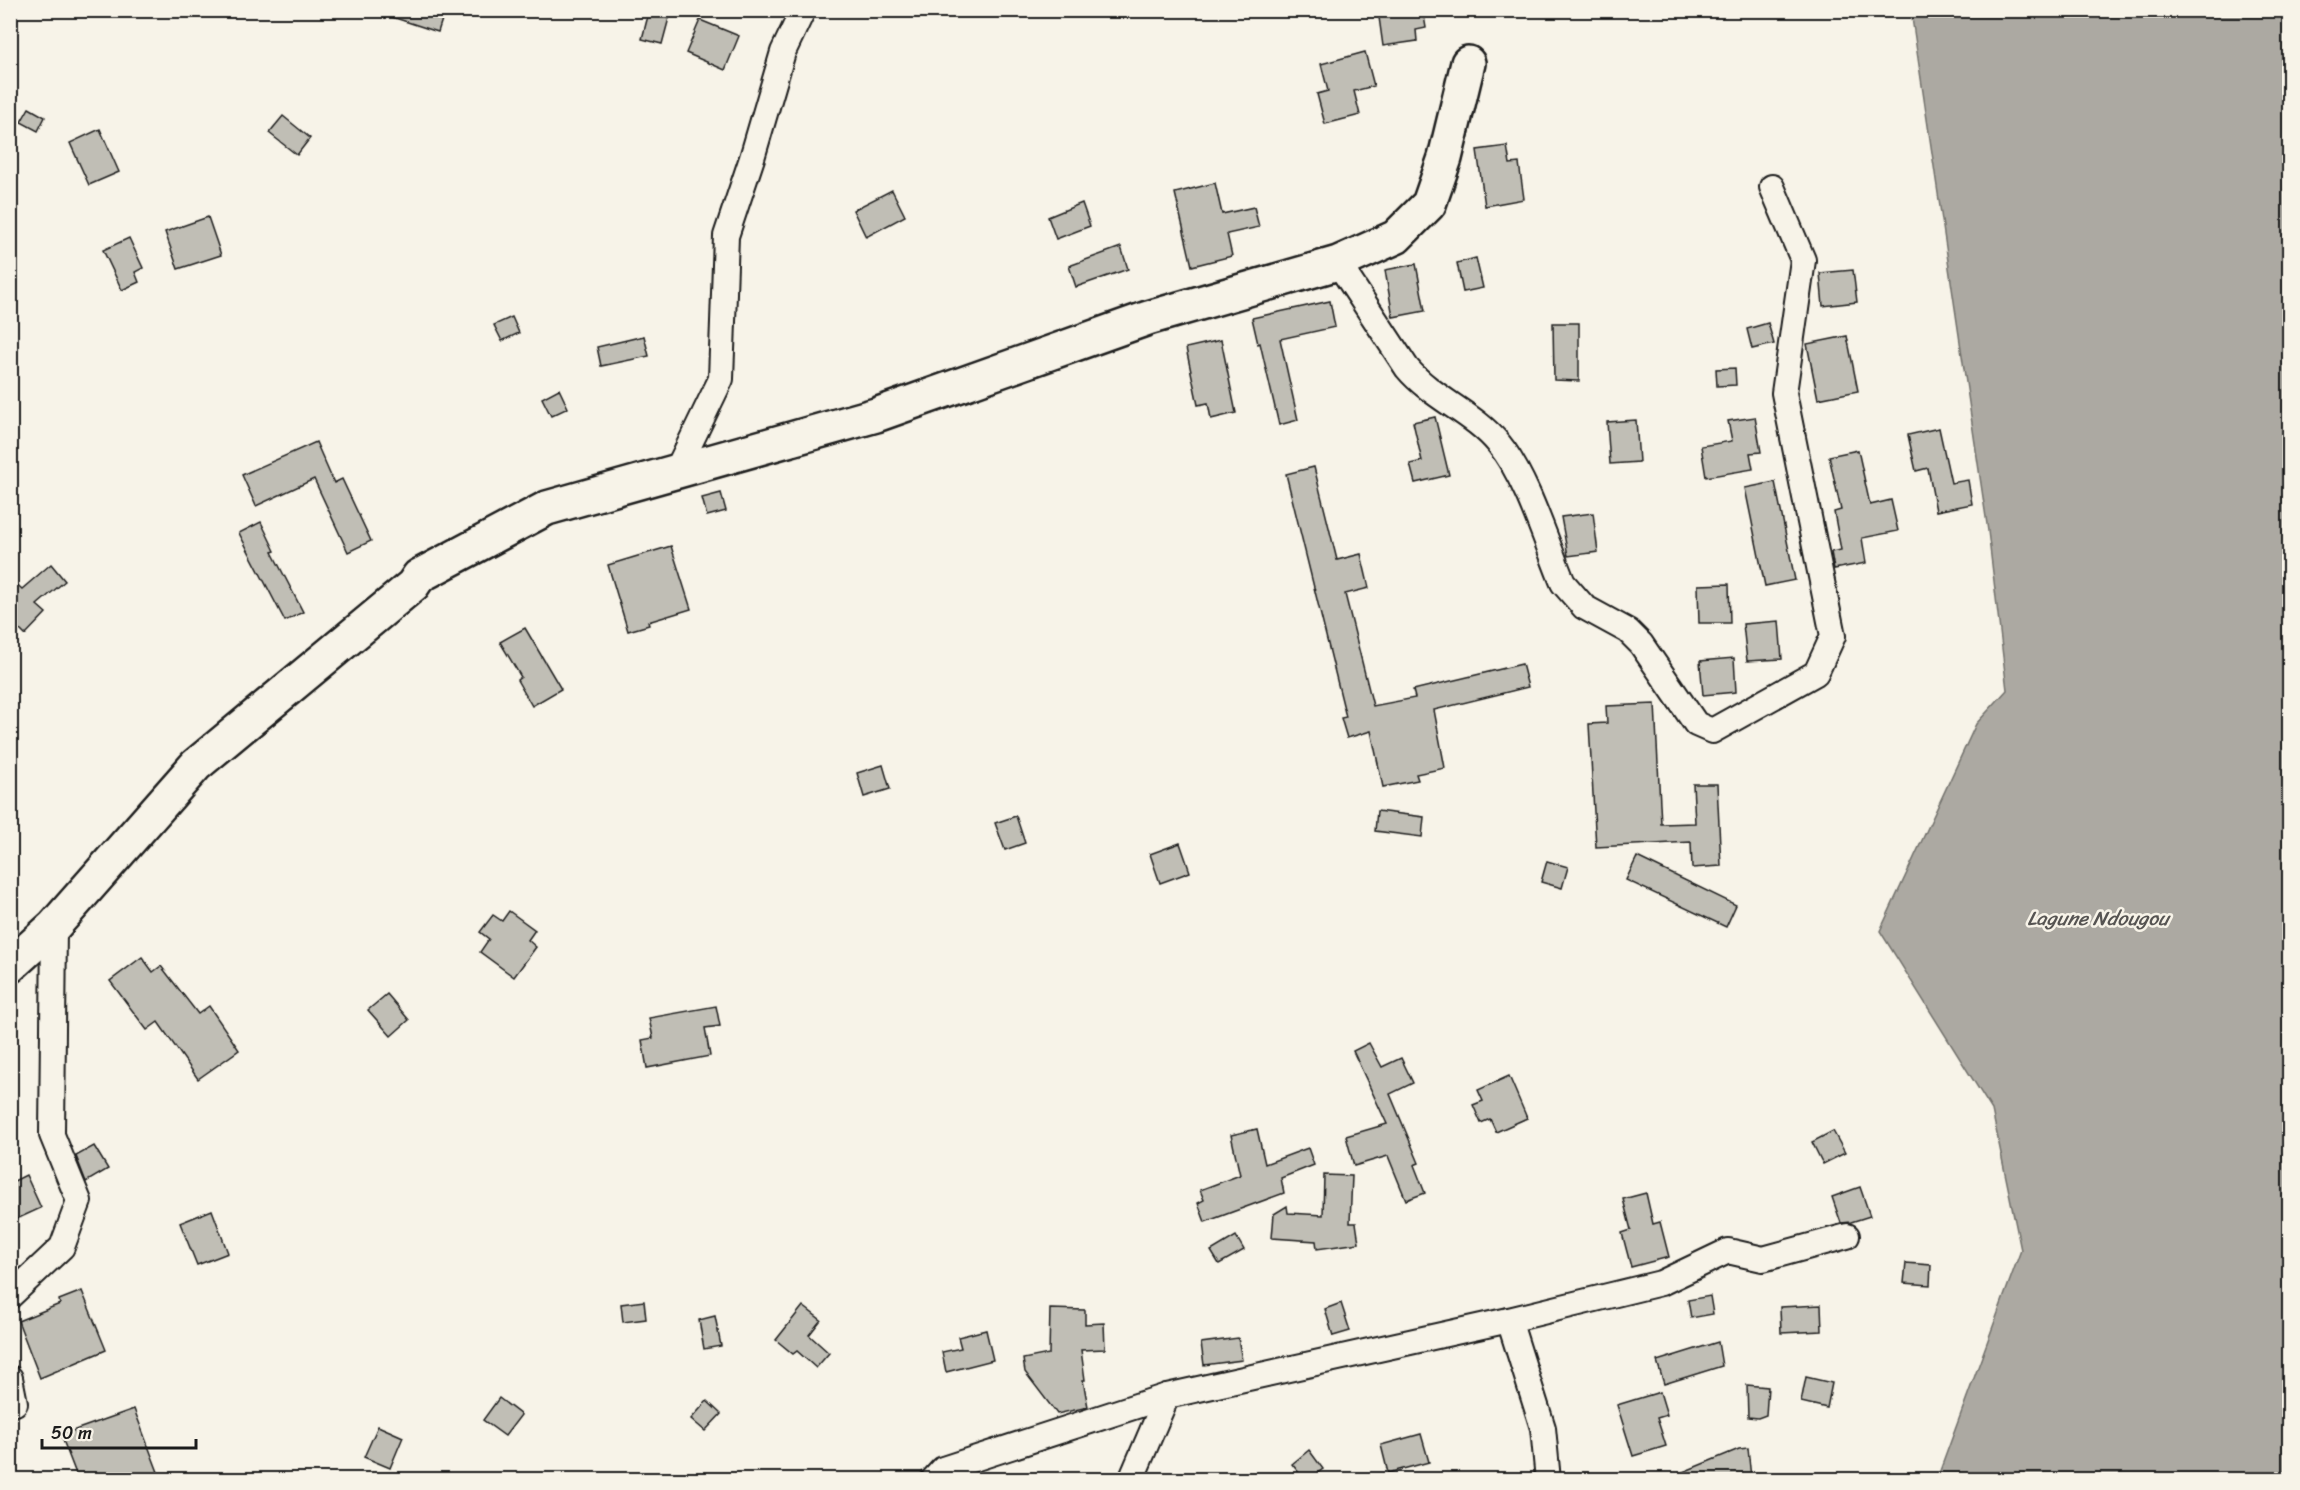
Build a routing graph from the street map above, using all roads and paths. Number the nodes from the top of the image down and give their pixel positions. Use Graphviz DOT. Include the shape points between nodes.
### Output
graph roads {
  1 [pos="803,10"];
  2 [pos="1468,63"];
  3 [pos="1772,187"];
  4 [pos="1338,263"];
  5 [pos="677,470"];
  6 [pos="54,926"];
  7 [pos="10,966"];
  8 [pos="1847,1236"];
  9 [pos="10,1296"];
  10 [pos="1509,1320"];
  11 [pos="10,1378"];
  12 [pos="1167,1396"];
  13 [pos="15,1403"];
  14 [pos="933,1479"];
  15 [pos="1131,1479"];
  16 [pos="1548,1479"];
  1 -- 5 [label="street" via="783,52 726,236 721,379"];
  2 -- 4 [label="street" via="1428,204 1396,237"];
  3 -- 4 [label="street" via="1803,260 1784,393 1833,636 1815,673 1712,731 1696,724 1628,631 1584,608 1573,596 1563,583 1517,472 1499,444 1418,381"];
  4 -- 5 [label="street" via="1148,318 876,415"];
  5 -- 6 [label="street" via="547,508 419,576 196,765"];
  6 -- 7 [label="street"];
  6 -- 9 [label="street" via="52,1135 79,1201 62,1247"];
  8 -- 10 [label="street" via="1763,1259 1728,1251 1661,1283"];
  10 -- 12 [label="street"];
  10 -- 16 [label="street" via="1543,1428"];
  11 -- 13 [label="street"];
  12 -- 14 [label="street" via="943,1469"];
  12 -- 15 [label="street"];
}
